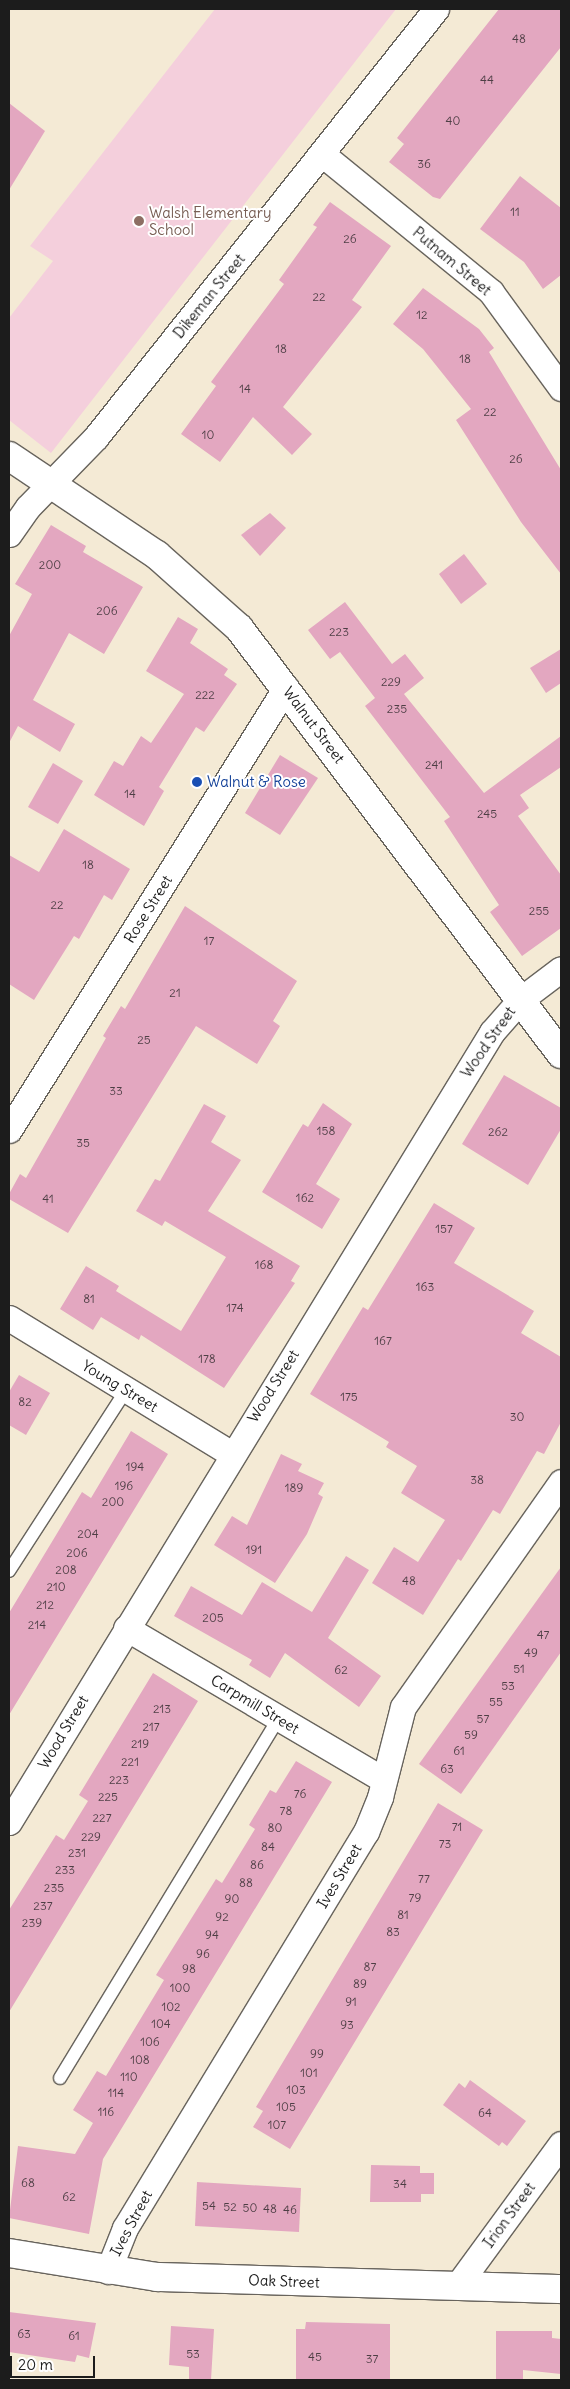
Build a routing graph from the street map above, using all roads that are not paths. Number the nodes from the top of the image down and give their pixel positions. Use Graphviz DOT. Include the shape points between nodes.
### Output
graph roads {
  1 [pos="436,9"];
  2 [pos="322,154"];
  3 [pos="561,388"];
  4 [pos="9,456"];
  5 [pos="51,484"];
  6 [pos="9,534"];
  7 [pos="286,687"];
  8 [pos="561,969"];
  9 [pos="520,1000"];
  10 [pos="561,1054"];
  11 [pos="9,1130"];
  12 [pos="9,1318"];
  13 [pos="126,1390"];
  14 [pos="232,1454"];
  15 [pos="561,1482"];
  16 [pos="9,1571"];
  17 [pos="126,1628"];
  18 [pos="279,1718"];
  19 [pos="384,1780"];
  20 [pos="9,1822"];
  21 [pos="60,2078"];
  22 [pos="561,2144"];
  23 [pos="9,2254"];
  24 [pos="108,2270"];
  25 [pos="457,2286"];
  26 [pos="561,2289"];
  1 -- 2 [label="street, Dikeman Street"];
  2 -- 3 [label="street, Putnam Street" via="491,292"];
  2 -- 5 [label="street, Dikeman Street" via="96,437"];
  4 -- 5 [label="main road, Walnut Street"];
  5 -- 6 [label="street, Dikeman Street"];
  5 -- 7 [label="main road, Walnut Street" via="190,580 239,628"];
  7 -- 9 [label="main road, Walnut Street"];
  7 -- 11 [label="street, Rose Street"];
  8 -- 9 [label="street, Wood Street"];
  9 -- 10 [label="main road, Walnut Street"];
  9 -- 14 [label="street, Wood Street" via="474,1060"];
  12 -- 13 [label="street, Young Street"];
  13 -- 14 [label="street, Young Street"];
  13 -- 16 [label="lane"];
  14 -- 17 [label="street, Wood Street"];
  15 -- 19 [label="street, Ives Street" via="410,1694 395,1725"];
  17 -- 18 [label="street, Carpmill Street"];
  17 -- 20 [label="street, Wood Street"];
  18 -- 19 [label="street, Carpmill Street"];
  18 -- 21 [label="lane"];
  19 -- 24 [label="street, Ives Street" via="366,1832 125,2228"];
  22 -- 25 [label="street, Irion Street"];
  23 -- 24 [label="main road, Oak Street"];
  24 -- 25 [label="main road, Oak Street" via="182,2278"];
  25 -- 26 [label="main road, Oak Street"];
}
